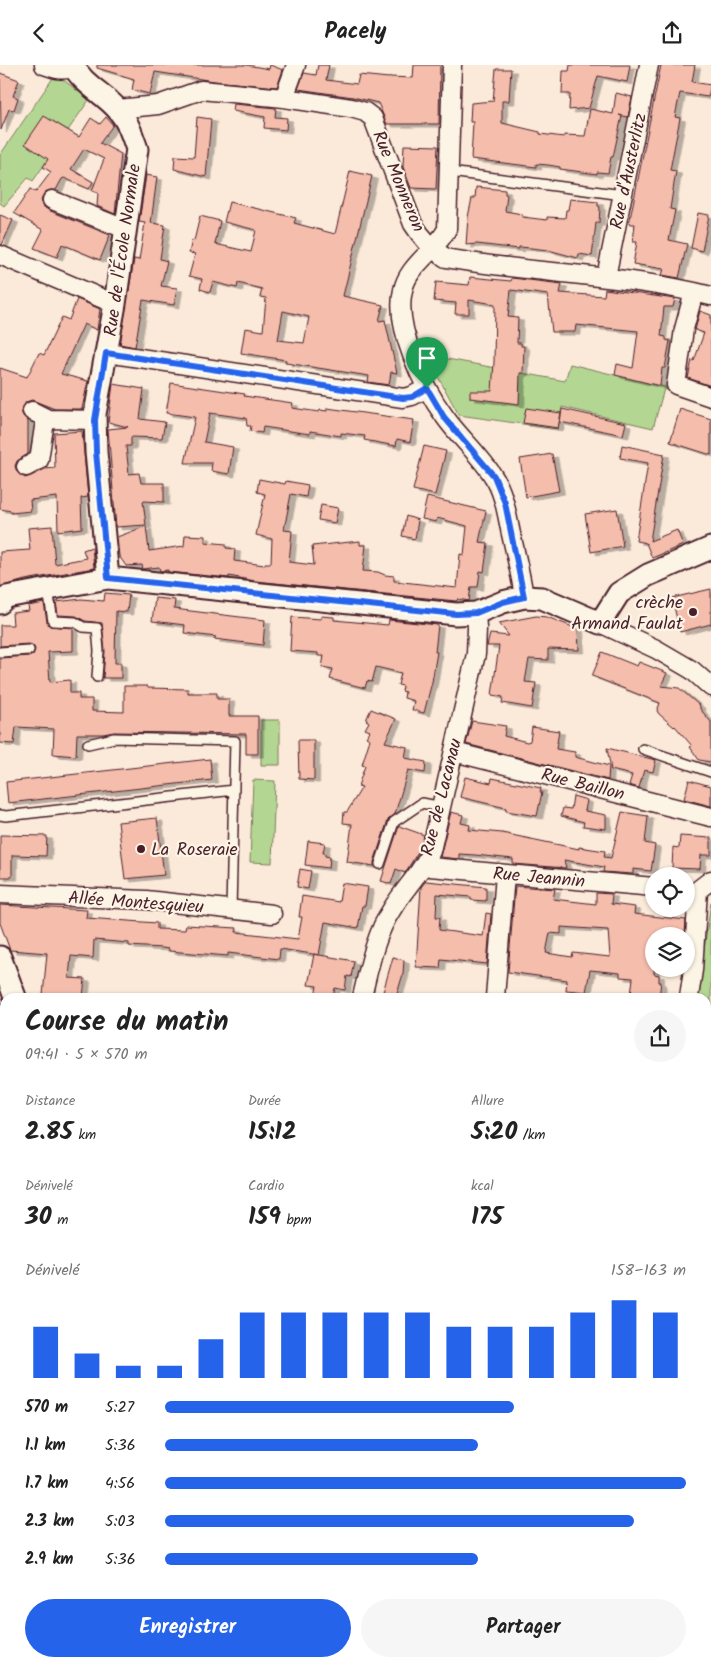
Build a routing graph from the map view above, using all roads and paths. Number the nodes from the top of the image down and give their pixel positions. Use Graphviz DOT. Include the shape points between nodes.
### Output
graph roads {
  1 [pos="44,65"];
  2 [pos="296,65"];
  3 [pos="452,65"];
  4 [pos="649,65"];
  5 [pos="74,66"];
  6 [pos="284,98"];
  7 [pos="118,109"];
  8 [pos="450,172"];
  9 [pos="623,195"];
  10 [pos="52,200"];
  11 [pos="125,229"];
  12 [pos="432,249"];
  13 [pos="8,259"];
  14 [pos="606,277"];
  15 [pos="694,292"];
  16 [pos="711,296"];
  17 [pos="114,305"];
  18 [pos="106,353"];
  19 [pos="427,388"];
  20 [pos="711,397"];
  21 [pos="32,411"];
  22 [pos="48,419"];
  23 [pos="95,420"];
  24 [pos="26,467"];
  25 [pos="711,548"];
  26 [pos="108,578"];
  27 [pos="48,589"];
  28 [pos="524,597"];
  29 [pos="0,603"];
  30 [pos="476,613"];
  31 [pos="600,623"];
  32 [pos="29,650"];
  33 [pos="0,652"];
  34 [pos="98,677"];
  35 [pos="711,687"];
  36 [pos="88,744"];
  37 [pos="643,749"];
  38 [pos="454,752"];
  39 [pos="711,772"];
  40 [pos="234,790"];
  41 [pos="442,807"];
  42 [pos="0,815"];
  43 [pos="711,817"];
  44 [pos="425,863"];
  45 [pos="380,864"];
  46 [pos="505,875"];
  47 [pos="645,886"];
  48 [pos="699,886"];
  49 [pos="0,894"];
  50 [pos="231,910"];
  51 [pos="272,914"];
  52 [pos="0,957"];
  53 [pos="14,993"];
  54 [pos="363,993"];
  55 [pos="495,993"];
  56 [pos="690,993"];
  1 -- 5 [label="street" via="56,70"];
  2 -- 6 [label="street"];
  3 -- 8 [label="street"];
  4 -- 9 [label="street, Rue d'Austerlitz"];
  5 -- 7 [label="street, Rue de l'École Normale"];
  6 -- 7 [label="street, Rue Monneron" via="201,90 158,105"];
  6 -- 12 [label="street, Rue Monneron" via="351,108 373,118 413,224"];
  7 -- 11 [label="street, Rue de l'École Normale" via="130,127 137,149"];
  8 -- 9 [label="lane"];
  8 -- 12 [label="street" via="447,229"];
  9 -- 14 [label="street, Rue d'Austerlitz"];
  10 -- 11 [label="street"];
  11 -- 17 [label="street, Rue de l'École Normale"];
  12 -- 14 [label="street, Rue Monneron" via="458,259"];
  12 -- 19 [label="street" via="408,277 401,301 408,341"];
  13 -- 17 [label="street"];
  14 -- 15 [label="street, Rue Monneron"];
  15 -- 16 [label="street, Rue Monneron"];
  15 -- 20 [label="street" via="684,329 676,385"];
  17 -- 18 [label="street, Rue de l'École Normale"];
  18 -- 19 [label="street" via="403,398 412,397"];
  18 -- 23 [label="street, Rue de l'École Normale"];
  19 -- 28 [label="street" via="444,417 494,476 505,503"];
  21 -- 22 [label="street"];
  22 -- 23 [label="street"];
  22 -- 24 [label="street" via="39,460"];
  23 -- 26 [label="street, Rue de l'École Normale"];
  25 -- 31 [label="street" via="648,575 619,593"];
  26 -- 27 [label="street"];
  26 -- 30 [label="street" via="447,613"];
  27 -- 29 [label="street" via="6,597"];
  27 -- 34 [label="lane" via="53,621 97,628"];
  28 -- 30 [label="street"];
  28 -- 31 [label="street" via="542,598"];
  30 -- 38 [label="street, Rue de Lacanau" via="476,654"];
  31 -- 35 [label="street" via="663,653 692,670"];
  32 -- 33 [label="lane"];
  36 -- 40 [label="lane" via="114,738 235,741"];
  37 -- 39 [label="lane"];
  38 -- 41 [label="street, Rue de Lacanau"];
  38 -- 43 [label="street, Rue Baillon"];
  40 -- 42 [label="lane"];
  40 -- 50 [label="lane"];
  41 -- 44 [label="street, Rue de Lacanau"];
  41 -- 45 [label="lane" via="422,803 394,822"];
  44 -- 46 [label="street, Rue Jeannin" via="430,867"];
  44 -- 54 [label="street, Rue de Lacanau" via="380,930"];
  46 -- 47 [label="street, Rue Jeannin"];
  46 -- 55 [label="street"];
  48 -- 56 [label="street"];
  49 -- 50 [label="street, Allée Montesquieu" via="146,900"];
  50 -- 51 [label="street, Allée Montesquieu"];
  52 -- 53 [label="street"];
}
